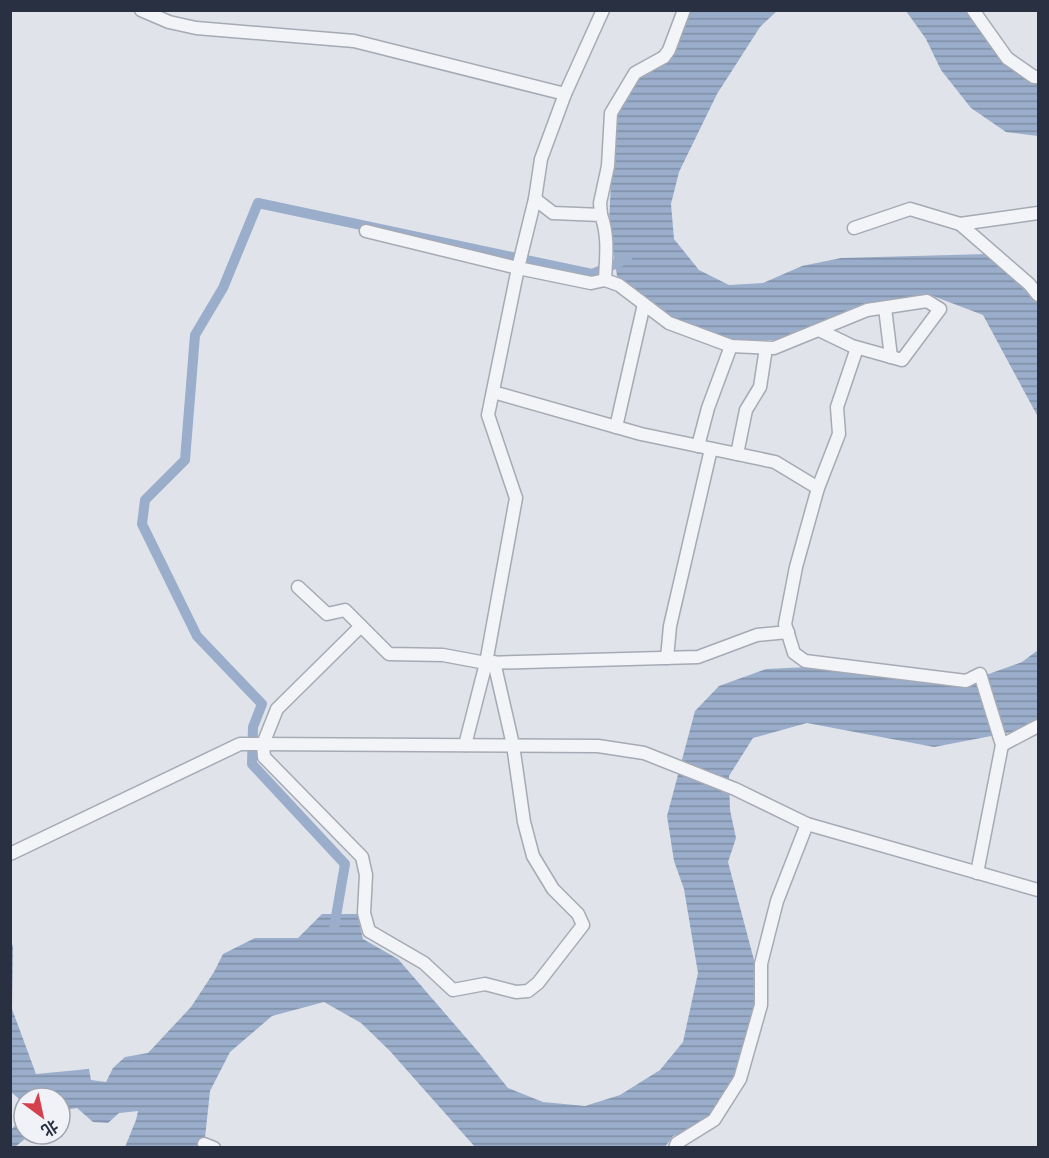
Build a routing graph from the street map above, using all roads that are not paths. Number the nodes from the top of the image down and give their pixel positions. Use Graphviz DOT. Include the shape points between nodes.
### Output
graph roads {
  1 [pos="141,10"];
  2 [pos="603,10"];
  3 [pos="684,10"];
  4 [pos="973,10"];
  5 [pos="1038,77"];
  6 [pos="565,94"];
  7 [pos="535,199"];
  8 [pos="1038,213"];
  9 [pos="602,215"];
  10 [pos="960,224"];
  11 [pos="854,228"];
  12 [pos="366,231"];
  13 [pos="518,268"];
  14 [pos="605,280"];
  15 [pos="1038,295"];
  16 [pos="644,304"];
  17 [pos="885,308"];
  18 [pos="819,330"];
  19 [pos="731,346"];
  20 [pos="766,348"];
  21 [pos="857,348"];
  22 [pos="891,357"];
  23 [pos="493,392"];
  24 [pos="616,427"];
  25 [pos="698,446"];
  26 [pos="711,449"];
  27 [pos="737,454"];
  28 [pos="818,488"];
  29 [pos="298,587"];
  30 [pos="361,626"];
  31 [pos="788,632"];
  32 [pos="667,658"];
  33 [pos="490,663"];
  34 [pos="1038,726"];
  35 [pos="1001,741"];
  36 [pos="263,744"];
  37 [pos="465,745"];
  38 [pos="513,745"];
  39 [pos="807,824"];
  40 [pos="10,854"];
  41 [pos="977,873"];
  42 [pos="1038,890"];
  43 [pos="673,1146"];
  1 -- 6 [label="street" via="196,28 354,41"];
  2 -- 6 [label="street"];
  3 -- 9 [label="street" via="669,50 635,73 611,113 608,166 600,203"];
  4 -- 5 [label="street" via="1007,58"];
  6 -- 7 [label="street" via="541,159"];
  7 -- 9 [label="street" via="553,213"];
  7 -- 13 [label="street"];
  8 -- 10 [label="street"];
  9 -- 14 [label="street" via="607,242"];
  10 -- 11 [label="street" via="910,209"];
  10 -- 15 [label="street"];
  12 -- 13 [label="street"];
  13 -- 14 [label="street" via="591,283"];
  13 -- 23 [label="street"];
  14 -- 16 [label="street" via="619,285"];
  16 -- 19 [label="street" via="669,323"];
  16 -- 24 [label="street"];
  17 -- 18 [label="street" via="867,310"];
  17 -- 22 [label="street"];
  17 -- 22 [label="street" via="927,301 940,309 902,360"];
  18 -- 20 [label="street"];
  18 -- 21 [label="street"];
  19 -- 20 [label="street"];
  19 -- 25 [label="street"];
  20 -- 27 [label="street" via="760,387 746,410"];
  21 -- 22 [label="street"];
  21 -- 28 [label="street" via="837,407 839,434"];
  23 -- 24 [label="street"];
  23 -- 33 [label="street" via="488,415 516,498"];
  24 -- 25 [label="street"];
  25 -- 26 [label="street"];
  26 -- 27 [label="street"];
  26 -- 32 [label="street" via="670,626"];
  27 -- 28 [label="street" via="775,462"];
  28 -- 31 [label="street" via="796,567 785,624"];
  29 -- 30 [label="street" via="327,614 345,610"];
  30 -- 33 [label="street" via="389,654 443,655"];
  30 -- 36 [label="street" via="277,709"];
  31 -- 32 [label="street" via="757,635 698,657"];
  31 -- 35 [label="street" via="794,652 805,661 966,681 980,674"];
  32 -- 33 [label="street"];
  33 -- 37 [label="street"];
  33 -- 38 [label="street"];
  34 -- 35 [label="street"];
  35 -- 41 [label="street"];
  36 -- 37 [label="street"];
  36 -- 38 [label="street" via="264,757 362,857 366,875 364,913 369,931 424,963 453,990 484,984 516,992 528,991 538,983 583,925 578,914 553,889 533,856"];
  36 -- 40 [label="street" via="240,744"];
  37 -- 38 [label="street"];
  38 -- 39 [label="street" via="598,746 644,753 735,789"];
  39 -- 41 [label="street"];
  39 -- 43 [label="street" via="777,901 761,964 761,1005 740,1079 714,1120"];
  41 -- 42 [label="street"];
}
